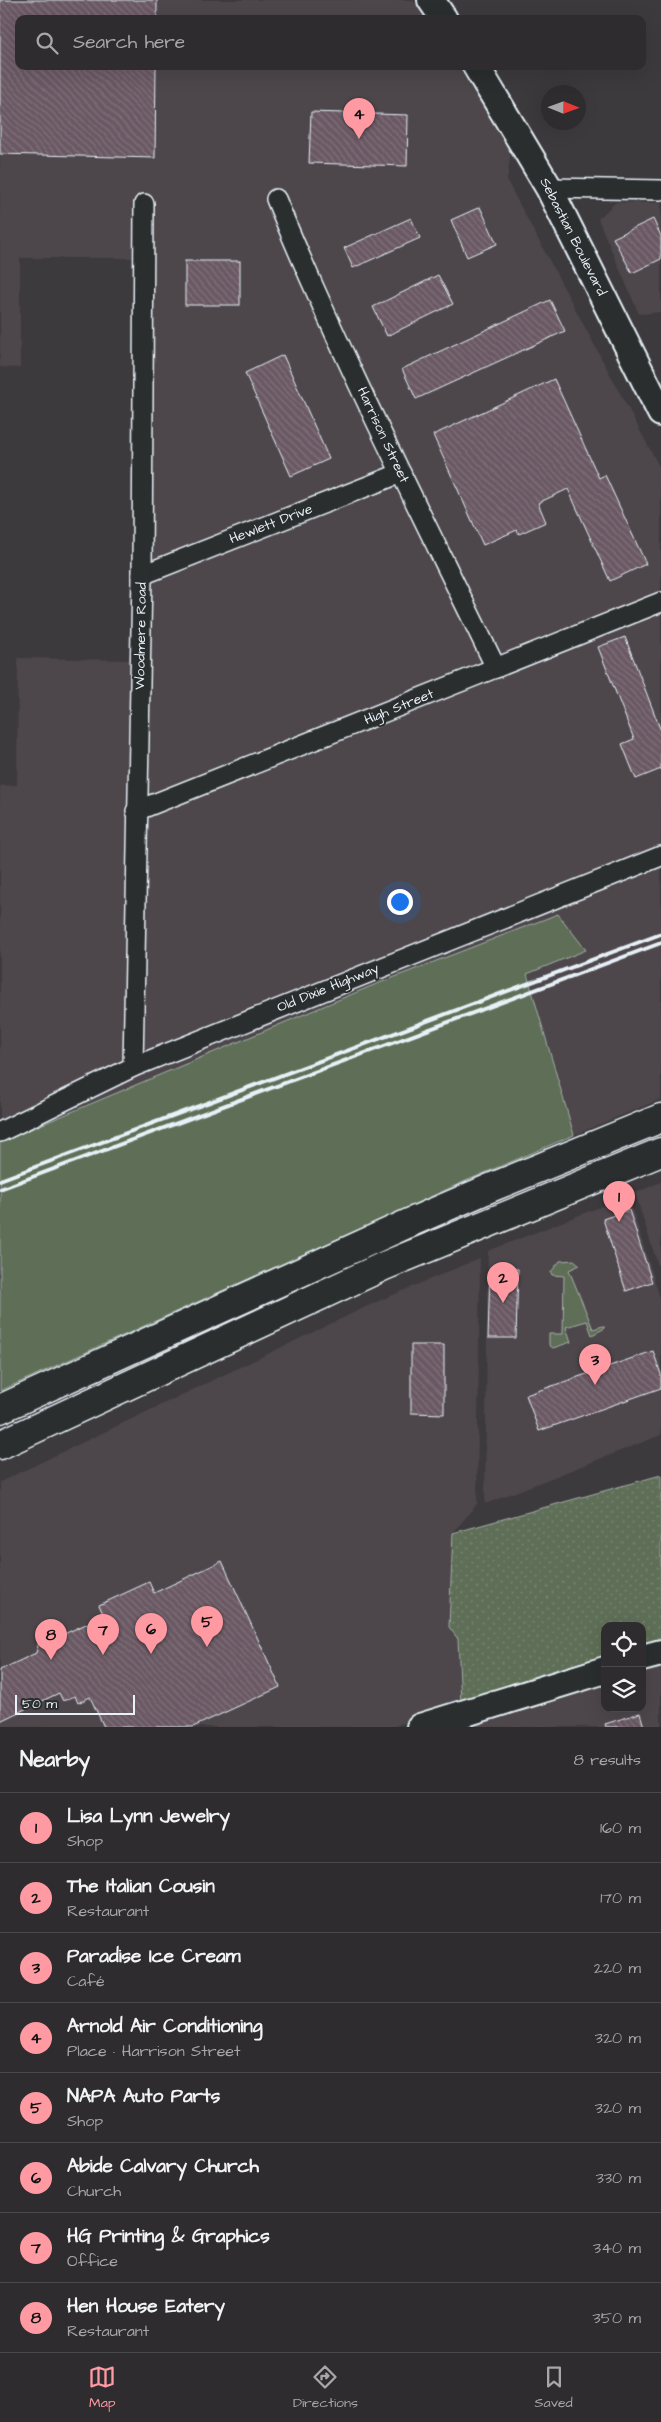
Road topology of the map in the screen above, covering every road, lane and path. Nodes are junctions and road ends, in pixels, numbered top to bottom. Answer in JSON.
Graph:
{"nodes":[{"id":1,"x":431,"y":0,"type":"edge"},
{"id":2,"x":441,"y":15,"type":"edge"},
{"id":3,"x":478,"y":70,"type":"edge"},
{"id":4,"x":549,"y":188,"type":"junction"},
{"id":5,"x":661,"y":190,"type":"edge"},
{"id":6,"x":276,"y":199,"type":"dead end"},
{"id":7,"x":144,"y":204,"type":"dead end"},
{"id":8,"x":661,"y":412,"type":"edge"},
{"id":9,"x":401,"y":473,"type":"junction"},
{"id":10,"x":142,"y":575,"type":"junction"},
{"id":11,"x":661,"y":602,"type":"edge"},
{"id":12,"x":496,"y":668,"type":"junction"},
{"id":13,"x":136,"y":811,"type":"junction"},
{"id":14,"x":661,"y":856,"type":"edge"},
{"id":15,"x":133,"y":1066,"type":"junction"},
{"id":16,"x":661,"y":1118,"type":"edge"},
{"id":17,"x":0,"y":1132,"type":"edge"},
{"id":18,"x":661,"y":1152,"type":"edge"},
{"id":19,"x":560,"y":1159,"type":"junction"},
{"id":20,"x":490,"y":1188,"type":"junction"},
{"id":21,"x":533,"y":1205,"type":"junction"},
{"id":22,"x":477,"y":1228,"type":"junction"},
{"id":23,"x":204,"y":1316,"type":"junction"},
{"id":24,"x":0,"y":1409,"type":"edge"},
{"id":25,"x":0,"y":1424,"type":"edge"},
{"id":26,"x":0,"y":1445,"type":"edge"},
{"id":27,"x":661,"y":1653,"type":"edge"},
{"id":28,"x":646,"y":1657,"type":"edge"},
{"id":29,"x":601,"y":1671,"type":"edge"},
{"id":30,"x":420,"y":1727,"type":"edge"}],
"edges":[{"from":1,"to":2,"type":"main road"},
{"from":3,"to":4,"type":"main road","name":"Sebastian Boulevard"},
{"from":4,"to":5,"type":"street"},
{"from":4,"to":8,"type":"main road","name":"Sebastian Boulevard"},
{"from":6,"to":9,"type":"street","name":"Harrison Street"},
{"from":7,"to":10,"type":"street","name":"Woodmere Road"},
{"from":9,"to":10,"type":"street","name":"Hewlett Drive"},
{"from":9,"to":12,"type":"street","name":"Harrison Street"},
{"from":10,"to":13,"type":"street","name":"Woodmere Road"},
{"from":11,"to":12,"type":"street","name":"High Street"},
{"from":12,"to":13,"type":"street","name":"High Street"},
{"from":13,"to":15,"type":"street","name":"Woodmere Road"},
{"from":14,"to":15,"type":"street","name":"Old Dixie Highway"},
{"from":15,"to":17,"type":"street","name":"Old Dixie Highway"},
{"from":16,"to":19,"type":"main road"},
{"from":18,"to":21,"type":"main road"},
{"from":19,"to":20,"type":"main road"},
{"from":19,"to":21,"type":"main road"},
{"from":20,"to":22,"type":"main road"},
{"from":20,"to":23,"type":"main road"},
{"from":21,"to":22,"type":"main road"},
{"from":22,"to":26,"type":"main road"},
{"from":23,"to":24,"type":"main road"},
{"from":23,"to":25,"type":"main road"},
{"from":27,"to":28,"type":"main road"},
{"from":29,"to":30,"type":"main road"}]}
